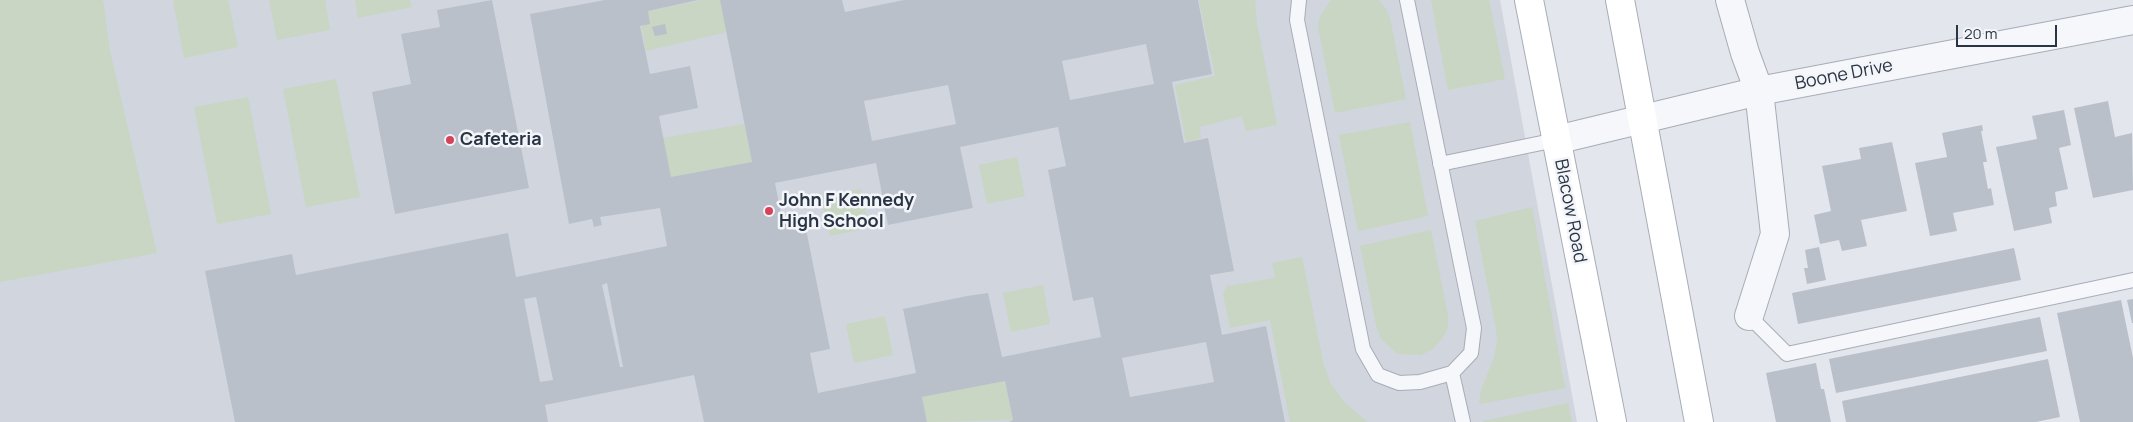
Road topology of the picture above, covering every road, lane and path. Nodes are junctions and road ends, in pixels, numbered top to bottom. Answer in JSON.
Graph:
{"nodes":[{"id":1,"x":1299,"y":0,"type":"edge"},
{"id":2,"x":1408,"y":0,"type":"edge"},
{"id":3,"x":1529,"y":0,"type":"edge"},
{"id":4,"x":1620,"y":0,"type":"edge"},
{"id":5,"x":1730,"y":0,"type":"edge"},
{"id":6,"x":2133,"y":20,"type":"edge"},
{"id":7,"x":1759,"y":91,"type":"junction"},
{"id":8,"x":1643,"y":117,"type":"junction"},
{"id":9,"x":1556,"y":140,"type":"junction"},
{"id":10,"x":1440,"y":164,"type":"junction"},
{"id":11,"x":2133,"y":280,"type":"edge"},
{"id":12,"x":1749,"y":316,"type":"joint"},
{"id":13,"x":1452,"y":373,"type":"junction"},
{"id":14,"x":1463,"y":422,"type":"edge"},
{"id":15,"x":1612,"y":422,"type":"edge"},
{"id":16,"x":1699,"y":422,"type":"edge"}],
"edges":[{"from":1,"to":13,"type":"lane"},
{"from":2,"to":10,"type":"lane"},
{"from":3,"to":9,"type":"main road","name":"Blacow Road"},
{"from":4,"to":8,"type":"main road"},
{"from":5,"to":7,"type":"street"},
{"from":6,"to":7,"type":"street","name":"Boone Drive"},
{"from":7,"to":8,"type":"street","name":"Boone Drive"},
{"from":7,"to":12,"type":"street"},
{"from":8,"to":9,"type":"street","name":"Boone Drive"},
{"from":8,"to":16,"type":"main road"},
{"from":9,"to":10,"type":"lane"},
{"from":9,"to":15,"type":"main road","name":"Blacow Road"},
{"from":10,"to":13,"type":"lane"},
{"from":11,"to":12,"type":"lane"},
{"from":13,"to":14,"type":"lane"}]}
